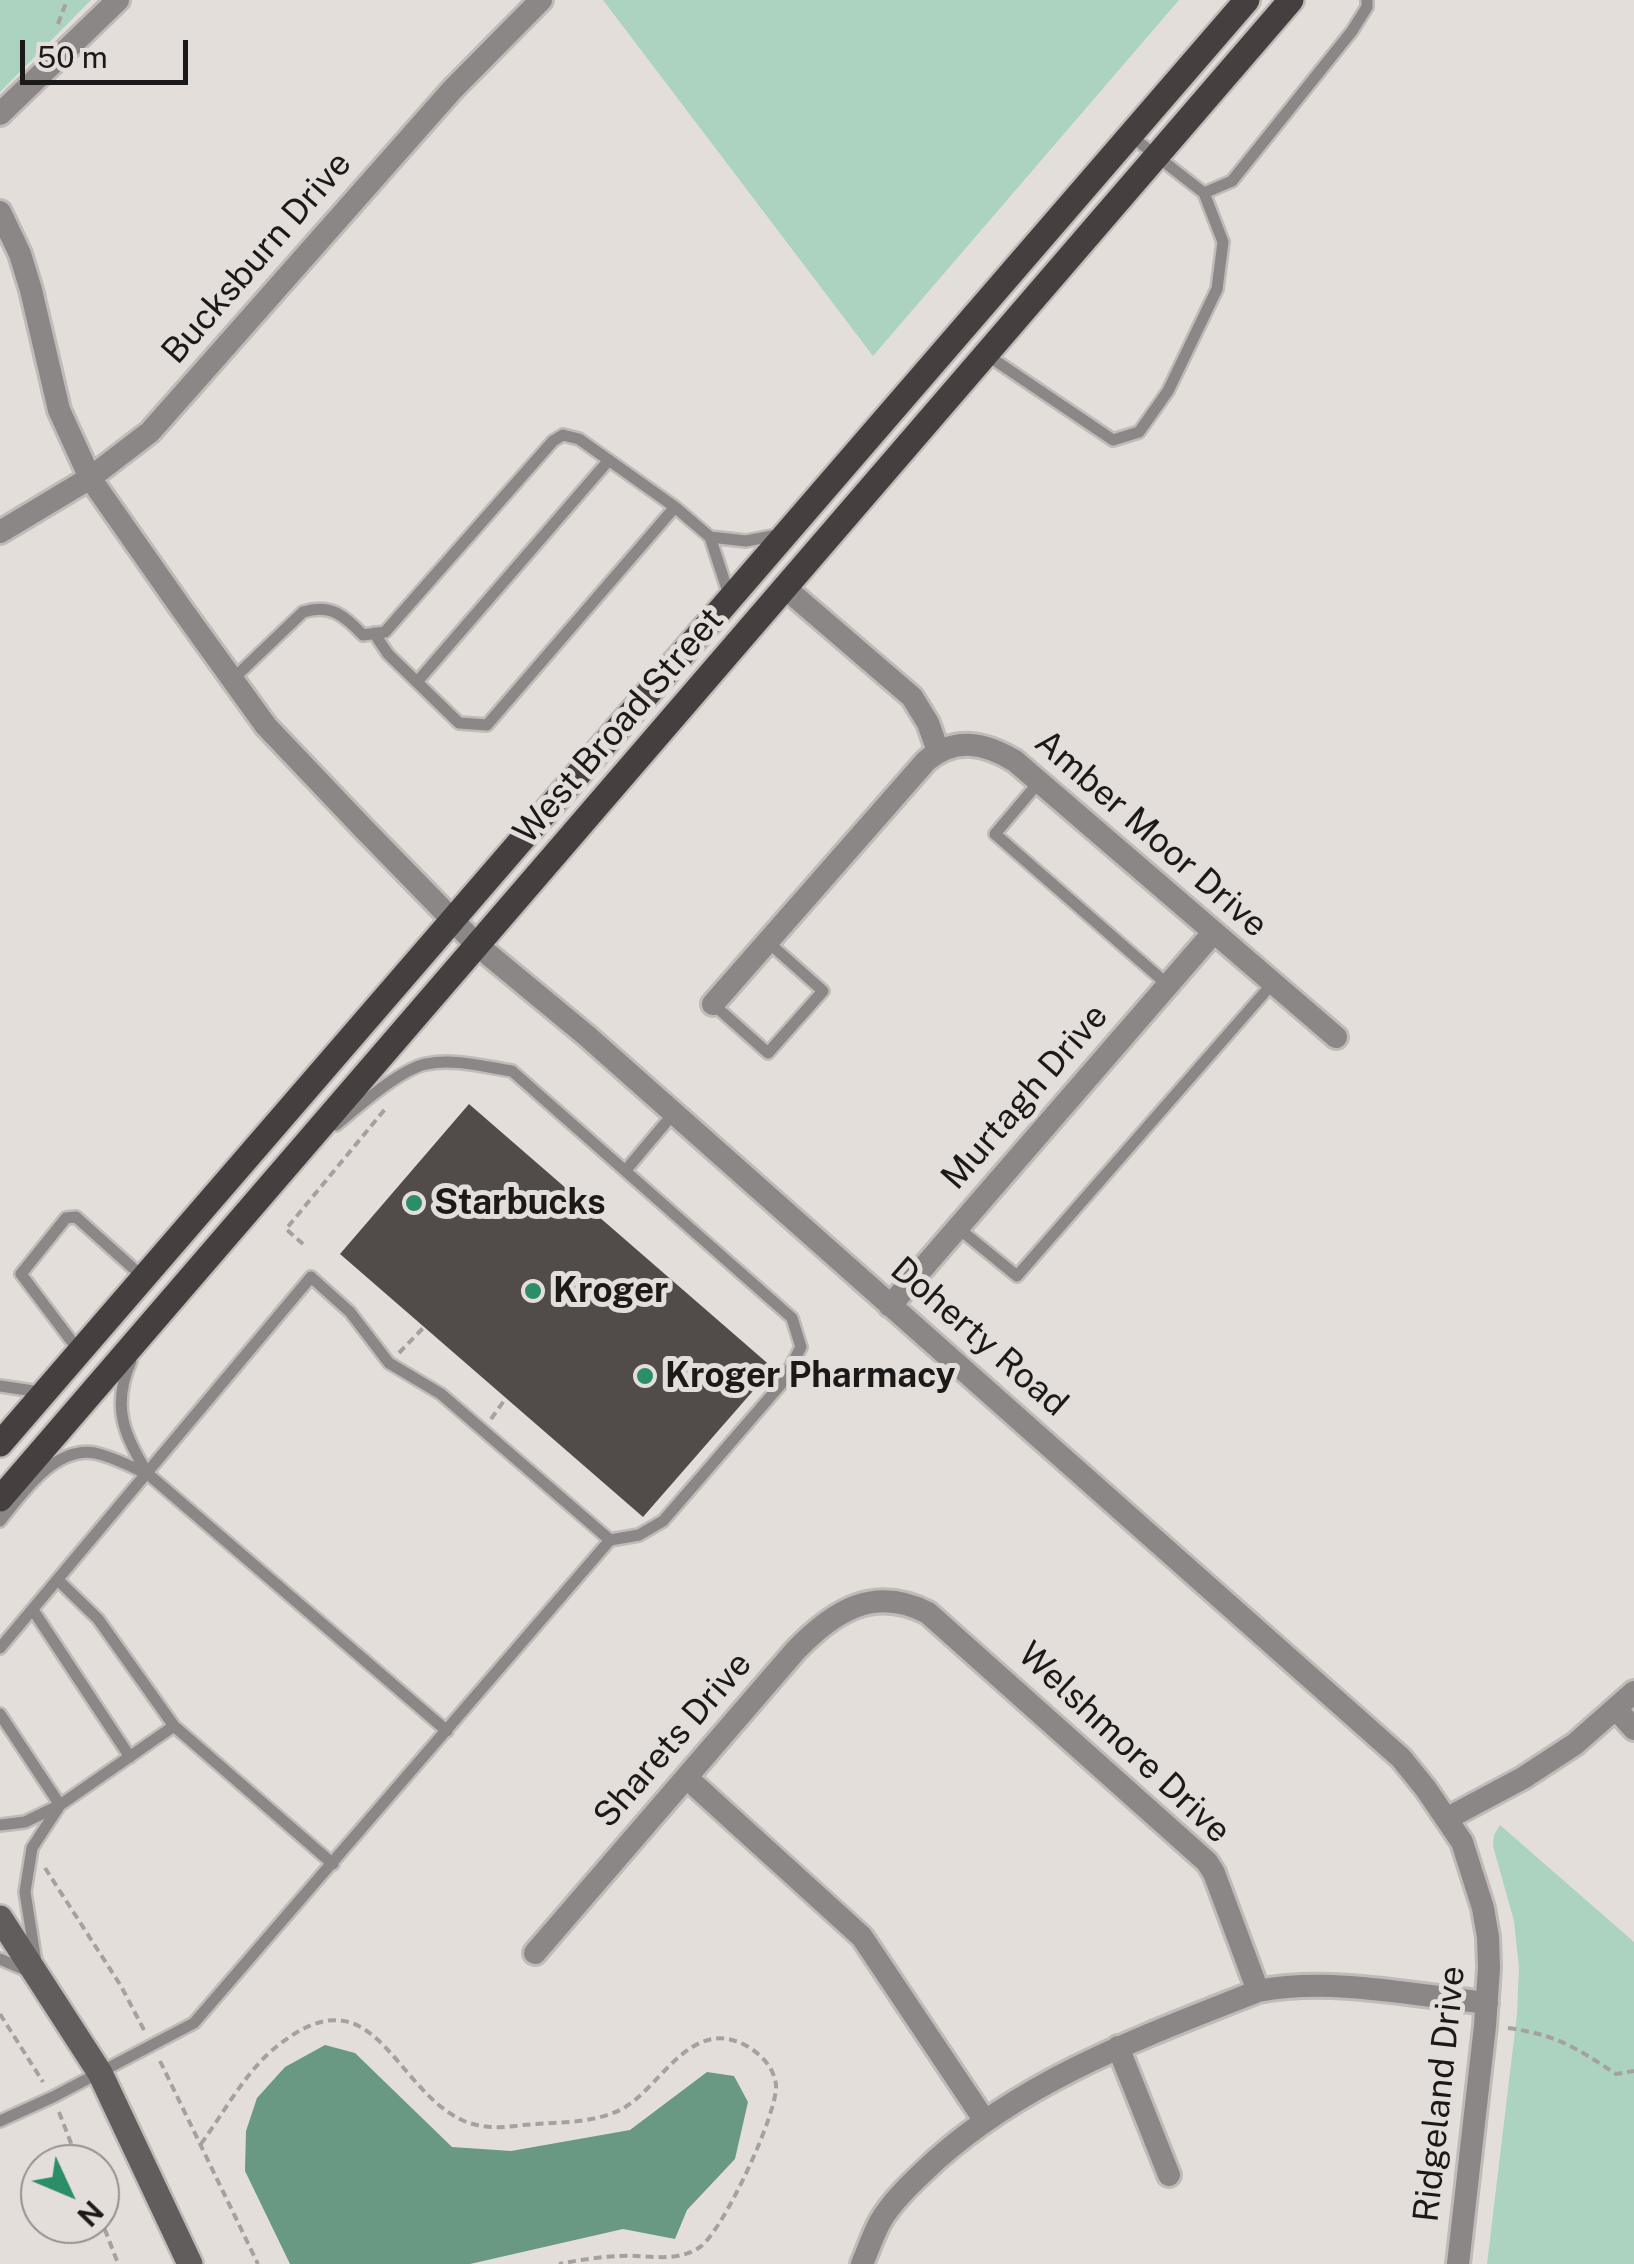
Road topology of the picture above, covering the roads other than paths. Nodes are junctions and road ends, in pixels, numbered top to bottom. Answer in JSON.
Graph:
{"nodes":[{"id":1,"x":118,"y":0,"type":"edge"},
{"id":2,"x":541,"y":0,"type":"edge"},
{"id":3,"x":1247,"y":0,"type":"edge"},
{"id":4,"x":1291,"y":0,"type":"edge"},
{"id":5,"x":1367,"y":0,"type":"edge"},
{"id":6,"x":0,"y":114,"type":"edge"},
{"id":7,"x":1130,"y":135,"type":"junction"},
{"id":8,"x":1156,"y":158,"type":"junction"},
{"id":9,"x":1204,"y":193,"type":"junction"},
{"id":10,"x":0,"y":212,"type":"edge"},
{"id":11,"x":987,"y":354,"type":"junction"},
{"id":12,"x":609,"y":460,"type":"junction"},
{"id":13,"x":90,"y":478,"type":"junction"},
{"id":14,"x":675,"y":507,"type":"junction"},
{"id":15,"x":0,"y":532,"type":"edge"},
{"id":16,"x":786,"y":533,"type":"junction"},
{"id":17,"x":710,"y":538,"type":"junction"},
{"id":18,"x":784,"y":586,"type":"junction"},
{"id":19,"x":730,"y":598,"type":"junction"},
{"id":20,"x":374,"y":633,"type":"junction"},
{"id":21,"x":232,"y":680,"type":"junction"},
{"id":22,"x":417,"y":682,"type":"junction"},
{"id":23,"x":938,"y":751,"type":"junction"},
{"id":24,"x":1039,"y":782,"type":"junction"},
{"id":25,"x":452,"y":920,"type":"junction"},
{"id":26,"x":1213,"y":932,"type":"junction"},
{"id":27,"x":768,"y":942,"type":"junction"},
{"id":28,"x":477,"y":945,"type":"junction"},
{"id":29,"x":1168,"y":984,"type":"junction"},
{"id":30,"x":1272,"y":984,"type":"junction"},
{"id":31,"x":713,"y":1004,"type":"joint"},
{"id":32,"x":1336,"y":1036,"type":"dead end"},
{"id":33,"x":673,"y":1114,"type":"junction"},
{"id":34,"x":284,"y":1170,"type":"junction"},
{"id":35,"x":626,"y":1170,"type":"junction"},
{"id":36,"x":958,"y":1228,"type":"junction"},
{"id":37,"x":144,"y":1278,"type":"junction"},
{"id":38,"x":890,"y":1306,"type":"junction"},
{"id":39,"x":145,"y":1330,"type":"junction"},
{"id":40,"x":80,"y":1352,"type":"junction"},
{"id":41,"x":0,"y":1386,"type":"edge"},
{"id":42,"x":44,"y":1393,"type":"junction"},
{"id":43,"x":0,"y":1444,"type":"edge"},
{"id":44,"x":148,"y":1474,"type":"junction"},
{"id":45,"x":0,"y":1499,"type":"edge"},
{"id":46,"x":0,"y":1521,"type":"edge"},
{"id":47,"x":610,"y":1540,"type":"junction"},
{"id":48,"x":59,"y":1581,"type":"junction"},
{"id":49,"x":882,"y":1601,"type":"joint"},
{"id":50,"x":33,"y":1610,"type":"junction"},
{"id":51,"x":0,"y":1648,"type":"edge"},
{"id":52,"x":1634,"y":1692,"type":"edge"},
{"id":53,"x":1616,"y":1708,"type":"junction"},
{"id":54,"x":0,"y":1714,"type":"edge"},
{"id":55,"x":174,"y":1726,"type":"junction"},
{"id":56,"x":1634,"y":1730,"type":"edge"},
{"id":57,"x":447,"y":1731,"type":"junction"},
{"id":58,"x":130,"y":1756,"type":"junction"},
{"id":59,"x":687,"y":1778,"type":"junction"},
{"id":60,"x":60,"y":1804,"type":"junction"},
{"id":61,"x":1448,"y":1818,"type":"junction"},
{"id":62,"x":0,"y":1824,"type":"edge"},
{"id":63,"x":332,"y":1864,"type":"junction"},
{"id":64,"x":0,"y":1918,"type":"edge"},
{"id":65,"x":535,"y":1953,"type":"dead end"},
{"id":66,"x":0,"y":1959,"type":"edge"},
{"id":67,"x":38,"y":1976,"type":"junction"},
{"id":68,"x":1258,"y":1991,"type":"junction"},
{"id":69,"x":1486,"y":2014,"type":"junction"},
{"id":70,"x":1118,"y":2047,"type":"junction"},
{"id":71,"x":100,"y":2073,"type":"junction"},
{"id":72,"x":0,"y":2121,"type":"edge"},
{"id":73,"x":985,"y":2122,"type":"junction"},
{"id":74,"x":1169,"y":2175,"type":"dead end"},
{"id":75,"x":184,"y":2262,"type":"edge"},
{"id":76,"x":862,"y":2264,"type":"edge"},
{"id":77,"x":1458,"y":2264,"type":"edge"}],
"edges":[{"from":1,"to":6,"type":"street"},
{"from":2,"to":13,"type":"street","name":"Bucksburn Drive"},
{"from":3,"to":7,"type":"main road","name":"West Broad Street"},
{"from":4,"to":8,"type":"main road","name":"West Broad Street"},
{"from":5,"to":9,"type":"lane"},
{"from":7,"to":8,"type":"lane"},
{"from":7,"to":16,"type":"main road","name":"West Broad Street"},
{"from":8,"to":9,"type":"lane"},
{"from":8,"to":11,"type":"main road","name":"West Broad Street"},
{"from":9,"to":11,"type":"lane"},
{"from":10,"to":13,"type":"street","name":"Doherty Road"},
{"from":11,"to":18,"type":"main road","name":"West Broad Street"},
{"from":12,"to":14,"type":"lane"},
{"from":12,"to":20,"type":"lane"},
{"from":12,"to":22,"type":"lane"},
{"from":13,"to":15,"type":"street","name":"Bucksburn Drive"},
{"from":13,"to":21,"type":"street","name":"Doherty Road"},
{"from":14,"to":17,"type":"lane"},
{"from":14,"to":22,"type":"lane"},
{"from":16,"to":17,"type":"lane"},
{"from":16,"to":19,"type":"main road","name":"West Broad Street"},
{"from":17,"to":19,"type":"lane"},
{"from":18,"to":23,"type":"street"},
{"from":18,"to":28,"type":"main road","name":"West Broad Street"},
{"from":19,"to":25,"type":"main road","name":"West Broad Street"},
{"from":20,"to":21,"type":"lane"},
{"from":20,"to":22,"type":"lane"},
{"from":21,"to":25,"type":"street","name":"Doherty Road"},
{"from":23,"to":24,"type":"street","name":"Amber Moor Drive"},
{"from":23,"to":27,"type":"street"},
{"from":24,"to":26,"type":"street","name":"Amber Moor Drive"},
{"from":24,"to":29,"type":"lane"},
{"from":25,"to":28,"type":"street","name":"Doherty Road"},
{"from":25,"to":37,"type":"main road","name":"West Broad Street"},
{"from":26,"to":29,"type":"street","name":"Murtagh Drive"},
{"from":26,"to":30,"type":"street","name":"Amber Moor Drive"},
{"from":27,"to":31,"type":"street"},
{"from":27,"to":31,"type":"lane"},
{"from":28,"to":33,"type":"street","name":"Doherty Road"},
{"from":28,"to":34,"type":"main road","name":"West Broad Street"},
{"from":29,"to":36,"type":"street","name":"Murtagh Drive"},
{"from":30,"to":32,"type":"street","name":"Amber Moor Drive"},
{"from":30,"to":36,"type":"lane"},
{"from":33,"to":35,"type":"lane"},
{"from":33,"to":38,"type":"street","name":"Doherty Road"},
{"from":34,"to":35,"type":"lane"},
{"from":34,"to":39,"type":"main road","name":"West Broad Street"},
{"from":35,"to":47,"type":"lane"},
{"from":36,"to":38,"type":"street","name":"Murtagh Drive"},
{"from":37,"to":40,"type":"main road","name":"West Broad Street"},
{"from":37,"to":40,"type":"lane"},
{"from":38,"to":61,"type":"street","name":"Doherty Road"},
{"from":39,"to":44,"type":"lane"},
{"from":39,"to":45,"type":"main road","name":"West Broad Street"},
{"from":40,"to":42,"type":"main road","name":"West Broad Street"},
{"from":41,"to":42,"type":"lane"},
{"from":42,"to":43,"type":"main road","name":"West Broad Street"},
{"from":44,"to":46,"type":"lane"},
{"from":44,"to":47,"type":"lane"},
{"from":44,"to":48,"type":"lane"},
{"from":44,"to":57,"type":"lane"},
{"from":47,"to":57,"type":"lane"},
{"from":48,"to":50,"type":"lane"},
{"from":48,"to":55,"type":"lane"},
{"from":49,"to":59,"type":"street","name":"Sharets Drive"},
{"from":49,"to":68,"type":"street","name":"Welshmore Drive"},
{"from":50,"to":51,"type":"lane"},
{"from":50,"to":58,"type":"lane"},
{"from":52,"to":53,"type":"street"},
{"from":53,"to":56,"type":"street"},
{"from":53,"to":61,"type":"street"},
{"from":54,"to":60,"type":"lane"},
{"from":55,"to":58,"type":"lane"},
{"from":55,"to":63,"type":"lane"},
{"from":57,"to":63,"type":"lane"},
{"from":58,"to":60,"type":"lane"},
{"from":59,"to":65,"type":"street","name":"Sharets Drive"},
{"from":59,"to":73,"type":"street"},
{"from":60,"to":62,"type":"lane"},
{"from":60,"to":67,"type":"lane"},
{"from":61,"to":69,"type":"street","name":"Ridgeland Drive"},
{"from":63,"to":71,"type":"lane"},
{"from":64,"to":67,"type":"street"},
{"from":66,"to":67,"type":"lane"},
{"from":67,"to":71,"type":"street"},
{"from":68,"to":69,"type":"street"},
{"from":68,"to":70,"type":"street"},
{"from":69,"to":77,"type":"street","name":"Ridgeland Drive"},
{"from":70,"to":73,"type":"street"},
{"from":70,"to":74,"type":"street"},
{"from":71,"to":72,"type":"lane"},
{"from":71,"to":75,"type":"street"},
{"from":73,"to":76,"type":"street"}]}
